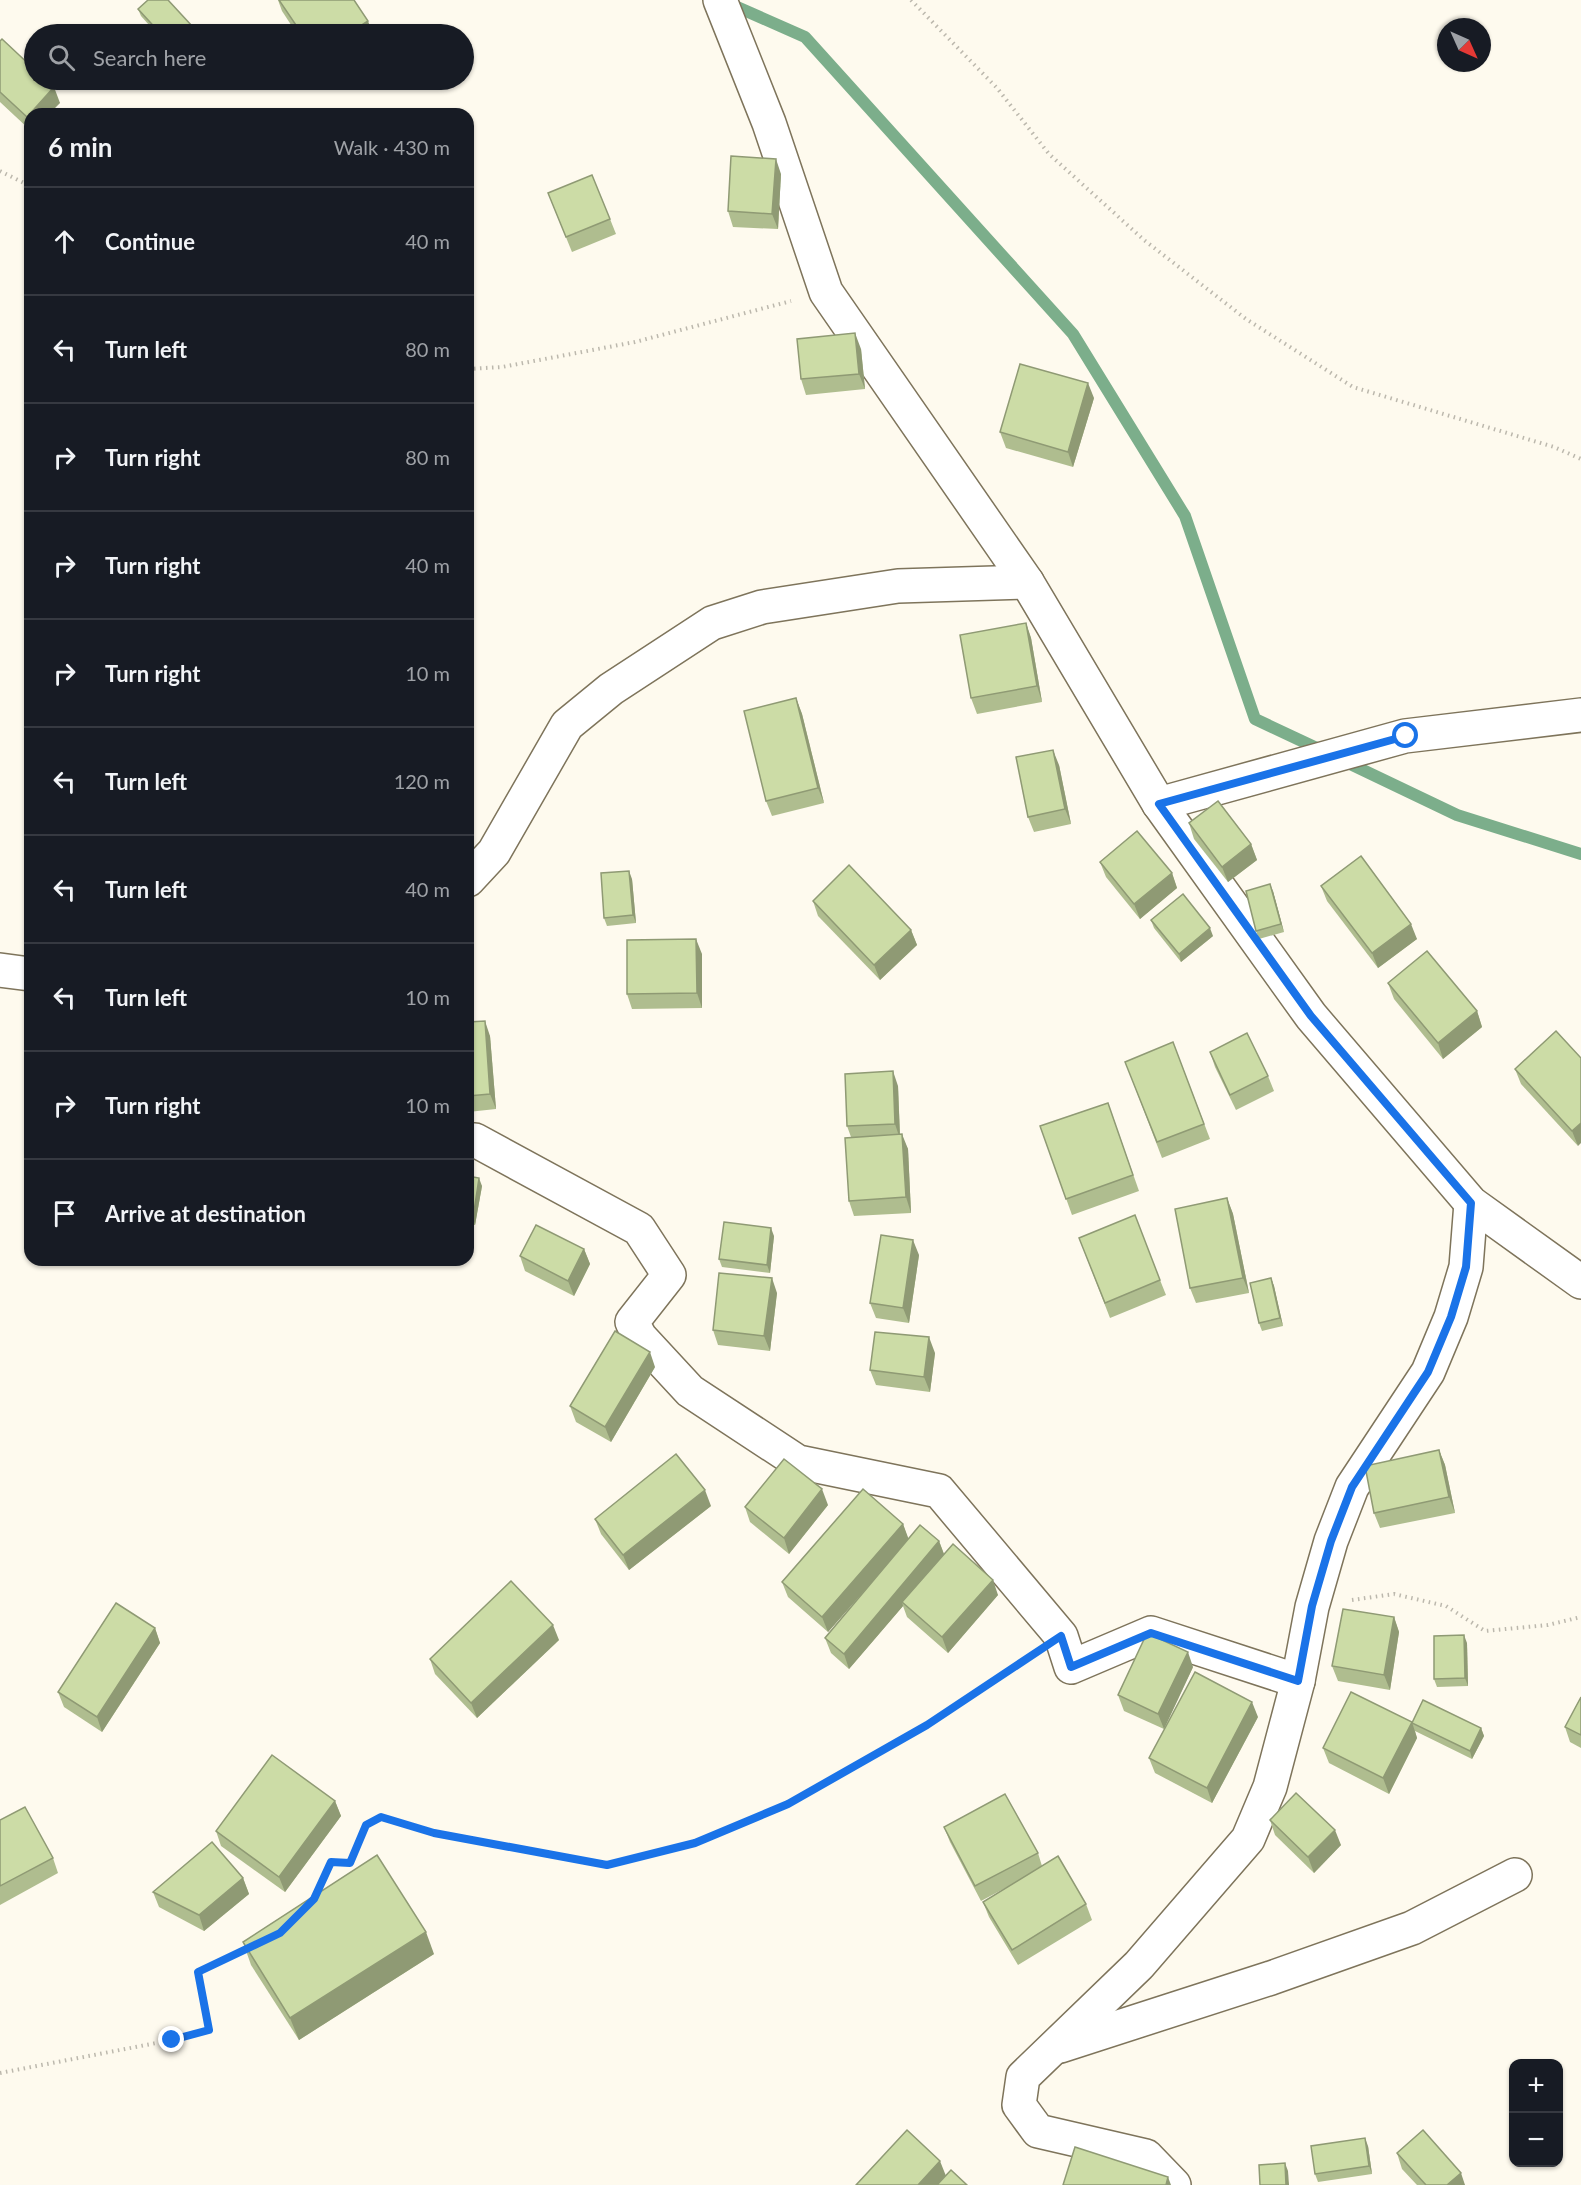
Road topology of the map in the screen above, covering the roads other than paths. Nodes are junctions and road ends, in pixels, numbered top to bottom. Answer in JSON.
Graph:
{"nodes":[{"id":1,"x":720,"y":0,"type":"edge"},
{"id":2,"x":1027,"y":582,"type":"junction"},
{"id":3,"x":1581,"y":715,"type":"edge"},
{"id":4,"x":1159,"y":804,"type":"junction"},
{"id":5,"x":474,"y":874,"type":"edge"},
{"id":6,"x":0,"y":970,"type":"edge"},
{"id":7,"x":24,"y":973,"type":"edge"},
{"id":8,"x":474,"y":1140,"type":"edge"},
{"id":9,"x":1471,"y":1203,"type":"junction"},
{"id":10,"x":1581,"y":1282,"type":"edge"},
{"id":11,"x":1298,"y":1681,"type":"junction"},
{"id":12,"x":1515,"y":1875,"type":"dead end"},
{"id":13,"x":1056,"y":2047,"type":"junction"},
{"id":14,"x":1174,"y":2185,"type":"edge"}],
"edges":[{"from":1,"to":2,"type":"street"},
{"from":2,"to":4,"type":"street"},
{"from":2,"to":5,"type":"street"},
{"from":3,"to":4,"type":"street"},
{"from":4,"to":9,"type":"street"},
{"from":6,"to":7,"type":"street"},
{"from":8,"to":11,"type":"street"},
{"from":9,"to":10,"type":"street"},
{"from":9,"to":11,"type":"street"},
{"from":11,"to":13,"type":"street"},
{"from":12,"to":13,"type":"street"},
{"from":13,"to":14,"type":"street"}]}
